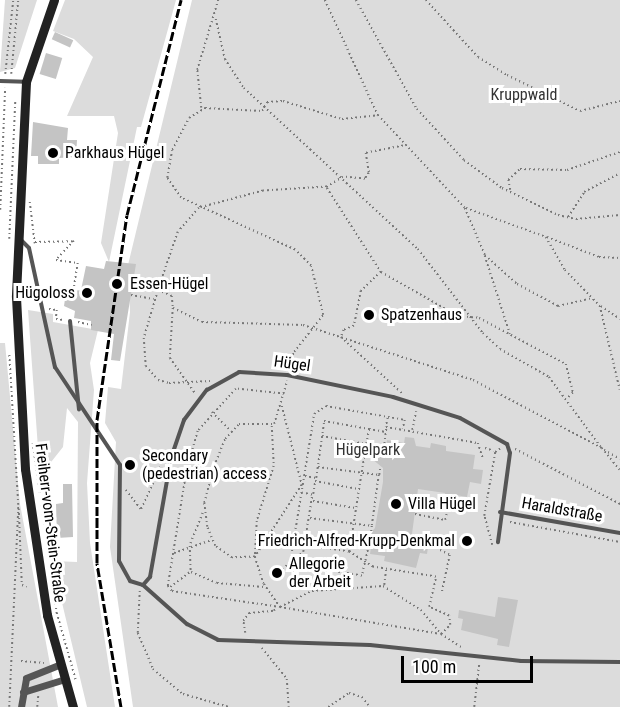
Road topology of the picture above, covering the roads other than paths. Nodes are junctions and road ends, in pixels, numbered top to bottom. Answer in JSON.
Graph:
{"nodes":[{"id":1,"x":54,"y":0,"type":"edge"},
{"id":2,"x":5,"y":81,"type":"edge"},
{"id":3,"x":26,"y":82,"type":"junction"},
{"id":4,"x":20,"y":240,"type":"junction"},
{"id":5,"x":70,"y":321,"type":"road end"},
{"id":6,"x":79,"y":410,"type":"junction"},
{"id":7,"x":500,"y":512,"type":"junction"},
{"id":8,"x":620,"y":532,"type":"edge"},
{"id":9,"x":498,"y":543,"type":"dead end"},
{"id":10,"x":143,"y":585,"type":"junction"},
{"id":11,"x":620,"y":662,"type":"edge"},
{"id":12,"x":60,"y":664,"type":"junction"},
{"id":13,"x":65,"y":679,"type":"junction"},
{"id":14,"x":23,"y":692,"type":"junction"},
{"id":15,"x":21,"y":707,"type":"edge"},
{"id":16,"x":73,"y":707,"type":"edge"}],
"edges":[{"from":1,"to":3,"type":"main road","name":"Freiherr-vom-Stein-Straße"},
{"from":2,"to":3,"type":"lane"},
{"from":3,"to":4,"type":"main road","name":"Freiherr-vom-Stein-Straße"},
{"from":4,"to":6,"type":"lane"},
{"from":4,"to":12,"type":"main road","name":"Freiherr-vom-Stein-Straße"},
{"from":5,"to":6,"type":"lane"},
{"from":6,"to":10,"type":"lane"},
{"from":7,"to":8,"type":"lane","name":"Haraldstraße"},
{"from":7,"to":9,"type":"lane"},
{"from":7,"to":10,"type":"lane","name":"Hügel"},
{"from":10,"to":11,"type":"lane"},
{"from":12,"to":13,"type":"main road","name":"Freiherr-vom-Stein-Straße"},
{"from":12,"to":14,"type":"street"},
{"from":13,"to":14,"type":"street"},
{"from":13,"to":16,"type":"main road","name":"Freiherr-vom-Stein-Straße"},
{"from":14,"to":15,"type":"street"}]}
